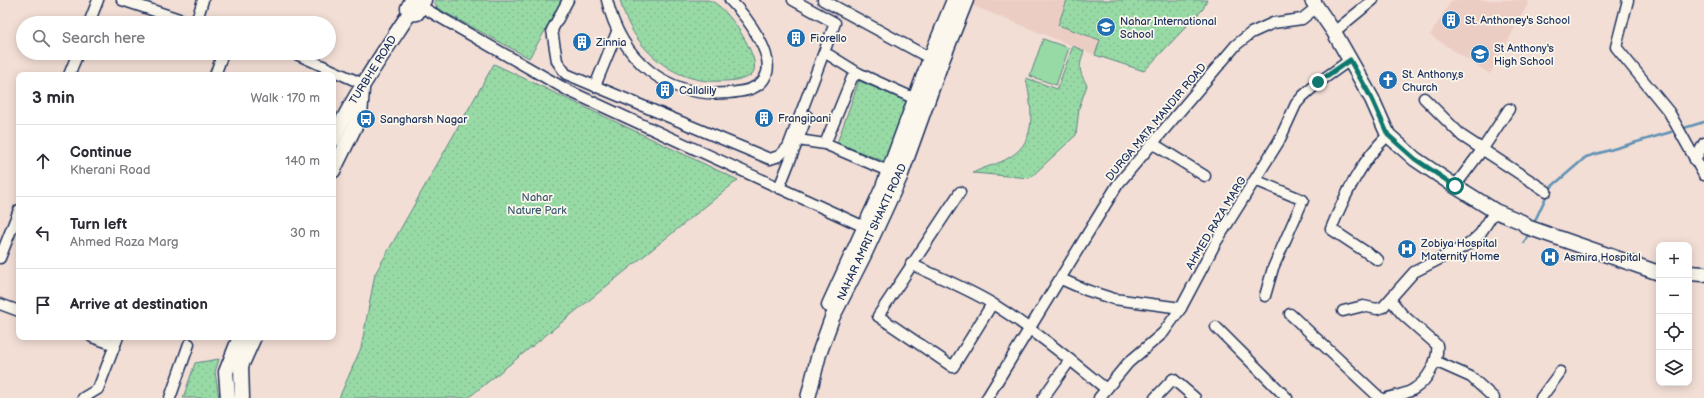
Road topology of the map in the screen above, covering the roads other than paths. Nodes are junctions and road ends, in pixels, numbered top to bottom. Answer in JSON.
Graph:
{"nodes":[{"id":1,"x":98,"y":0,"type":"edge"},
{"id":2,"x":122,"y":0,"type":"edge"},
{"id":3,"x":203,"y":0,"type":"edge"},
{"id":4,"x":568,"y":0,"type":"edge"},
{"id":5,"x":607,"y":0,"type":"edge"},
{"id":6,"x":730,"y":0,"type":"edge"},
{"id":7,"x":793,"y":0,"type":"edge"},
{"id":8,"x":823,"y":0,"type":"edge"},
{"id":9,"x":954,"y":0,"type":"edge"},
{"id":10,"x":966,"y":0,"type":"edge"},
{"id":11,"x":1373,"y":0,"type":"edge"},
{"id":12,"x":1628,"y":0,"type":"edge"},
{"id":13,"x":1314,"y":3,"type":"edge"},
{"id":14,"x":415,"y":4,"type":"edge"},
{"id":15,"x":92,"y":16,"type":"edge"},
{"id":16,"x":170,"y":16,"type":"edge"},
{"id":17,"x":198,"y":16,"type":"edge"},
{"id":18,"x":842,"y":22,"type":"dead end"},
{"id":19,"x":617,"y":32,"type":"junction"},
{"id":20,"x":1334,"y":32,"type":"junction"},
{"id":21,"x":829,"y":55,"type":"junction"},
{"id":22,"x":75,"y":60,"type":"edge"},
{"id":23,"x":220,"y":60,"type":"edge"},
{"id":24,"x":310,"y":60,"type":"edge"},
{"id":25,"x":1350,"y":60,"type":"junction"},
{"id":26,"x":936,"y":61,"type":"junction"},
{"id":27,"x":70,"y":72,"type":"edge"},
{"id":28,"x":216,"y":72,"type":"edge"},
{"id":29,"x":858,"y":73,"type":"junction"},
{"id":30,"x":363,"y":84,"type":"junction"},
{"id":31,"x":596,"y":86,"type":"junction"},
{"id":32,"x":1424,"y":98,"type":"dead end"},
{"id":33,"x":921,"y":101,"type":"junction"},
{"id":34,"x":1509,"y":109,"type":"dead end"},
{"id":35,"x":660,"y":113,"type":"junction"},
{"id":36,"x":653,"y":130,"type":"junction"},
{"id":37,"x":336,"y":134,"type":"edge"},
{"id":38,"x":1388,"y":135,"type":"junction"},
{"id":39,"x":798,"y":140,"type":"junction"},
{"id":40,"x":1152,"y":143,"type":"junction"},
{"id":41,"x":1704,"y":143,"type":"edge"},
{"id":42,"x":825,"y":144,"type":"junction"},
{"id":43,"x":1482,"y":150,"type":"junction"},
{"id":44,"x":1695,"y":160,"type":"junction"},
{"id":45,"x":336,"y":164,"type":"edge"},
{"id":46,"x":894,"y":174,"type":"junction"},
{"id":47,"x":1704,"y":175,"type":"edge"},
{"id":48,"x":1205,"y":176,"type":"dead end"},
{"id":49,"x":1255,"y":180,"type":"junction"},
{"id":50,"x":1455,"y":186,"type":"junction"},
{"id":51,"x":779,"y":188,"type":"junction"},
{"id":52,"x":1546,"y":191,"type":"dead end"},
{"id":53,"x":960,"y":192,"type":"dead end"},
{"id":54,"x":1495,"y":211,"type":"junction"},
{"id":55,"x":16,"y":218,"type":"edge"},
{"id":56,"x":1531,"y":224,"type":"junction"},
{"id":57,"x":869,"y":229,"type":"junction"},
{"id":58,"x":0,"y":258,"type":"edge"},
{"id":59,"x":1378,"y":260,"type":"dead end"},
{"id":60,"x":1656,"y":263,"type":"edge"},
{"id":61,"x":911,"y":264,"type":"junction"},
{"id":62,"x":1656,"y":272,"type":"edge"},
{"id":63,"x":1692,"y":273,"type":"edge"},
{"id":64,"x":1704,"y":274,"type":"edge"},
{"id":65,"x":1060,"y":279,"type":"junction"},
{"id":66,"x":1692,"y":281,"type":"edge"},
{"id":67,"x":1704,"y":282,"type":"edge"},
{"id":68,"x":1265,"y":296,"type":"dead end"},
{"id":69,"x":1391,"y":300,"type":"junction"},
{"id":70,"x":0,"y":304,"type":"edge"},
{"id":71,"x":992,"y":304,"type":"junction"},
{"id":72,"x":1180,"y":308,"type":"junction"},
{"id":73,"x":16,"y":310,"type":"edge"},
{"id":74,"x":1343,"y":311,"type":"dead end"},
{"id":75,"x":1290,"y":314,"type":"dead end"},
{"id":76,"x":1216,"y":327,"type":"dead end"},
{"id":77,"x":1030,"y":328,"type":"junction"},
{"id":78,"x":239,"y":340,"type":"edge"},
{"id":79,"x":253,"y":340,"type":"edge"},
{"id":80,"x":116,"y":341,"type":"edge"},
{"id":81,"x":189,"y":344,"type":"dead end"},
{"id":82,"x":1070,"y":360,"type":"junction"},
{"id":83,"x":1435,"y":361,"type":"junction"},
{"id":84,"x":226,"y":372,"type":"junction"},
{"id":85,"x":241,"y":372,"type":"junction"},
{"id":86,"x":1560,"y":372,"type":"dead end"},
{"id":87,"x":1106,"y":389,"type":"junction"},
{"id":88,"x":1398,"y":397,"type":"edge"},
{"id":89,"x":83,"y":398,"type":"edge"},
{"id":90,"x":170,"y":398,"type":"edge"},
{"id":91,"x":228,"y":398,"type":"edge"},
{"id":92,"x":242,"y":398,"type":"edge"},
{"id":93,"x":799,"y":398,"type":"edge"},
{"id":94,"x":808,"y":398,"type":"edge"},
{"id":95,"x":987,"y":398,"type":"edge"},
{"id":96,"x":1043,"y":398,"type":"edge"},
{"id":97,"x":1099,"y":398,"type":"edge"},
{"id":98,"x":1156,"y":398,"type":"edge"},
{"id":99,"x":1195,"y":398,"type":"edge"},
{"id":100,"x":1287,"y":398,"type":"edge"},
{"id":101,"x":1380,"y":398,"type":"edge"},
{"id":102,"x":1387,"y":398,"type":"edge"},
{"id":103,"x":1494,"y":398,"type":"edge"},
{"id":104,"x":1540,"y":398,"type":"edge"}],
"edges":[{"from":1,"to":15,"type":"street"},
{"from":2,"to":16,"type":"street"},
{"from":3,"to":17,"type":"street"},
{"from":4,"to":31,"type":"street"},
{"from":5,"to":19,"type":"street"},
{"from":6,"to":19,"type":"street"},
{"from":7,"to":35,"type":"street"},
{"from":8,"to":26,"type":"street"},
{"from":9,"to":26,"type":"street","name":"NAHAR AMRIT SHAKTI ROAD"},
{"from":10,"to":26,"type":"street","name":"NAHAR AMRIT SHAKTI ROAD"},
{"from":11,"to":20,"type":"street"},
{"from":12,"to":44,"type":"street"},
{"from":13,"to":20,"type":"street"},
{"from":13,"to":40,"type":"street","name":"DURGA MATA MANDIR ROAD"},
{"from":14,"to":30,"type":"street","name":"TURBHE ROAD"},
{"from":14,"to":36,"type":"street"},
{"from":18,"to":21,"type":"street"},
{"from":19,"to":31,"type":"street"},
{"from":20,"to":25,"type":"street"},
{"from":21,"to":29,"type":"street"},
{"from":21,"to":39,"type":"street"},
{"from":22,"to":27,"type":"street"},
{"from":23,"to":28,"type":"street"},
{"from":24,"to":30,"type":"street"},
{"from":25,"to":38,"type":"street"},
{"from":25,"to":49,"type":"street","name":"AHMED RAZA MARG"},
{"from":26,"to":33,"type":"street","name":"NAHAR AMRIT SHAKTI ROAD"},
{"from":29,"to":33,"type":"street"},
{"from":29,"to":42,"type":"street"},
{"from":30,"to":37,"type":"street","name":"TURBHE ROAD"},
{"from":30,"to":45,"type":"street"},
{"from":31,"to":35,"type":"street"},
{"from":32,"to":43,"type":"street"},
{"from":33,"to":46,"type":"street","name":"NAHAR AMRIT SHAKTI ROAD"},
{"from":34,"to":43,"type":"street"},
{"from":35,"to":36,"type":"street"},
{"from":36,"to":51,"type":"street"},
{"from":38,"to":50,"type":"street"},
{"from":38,"to":59,"type":"street"},
{"from":39,"to":42,"type":"street"},
{"from":39,"to":51,"type":"street"},
{"from":40,"to":48,"type":"street"},
{"from":40,"to":65,"type":"street","name":"DURGA MATA MANDIR ROAD"},
{"from":41,"to":44,"type":"street"},
{"from":42,"to":46,"type":"street"},
{"from":43,"to":50,"type":"street"},
{"from":43,"to":52,"type":"street"},
{"from":44,"to":47,"type":"street"},
{"from":46,"to":57,"type":"street","name":"NAHAR AMRIT SHAKTI ROAD"},
{"from":49,"to":68,"type":"street"},
{"from":49,"to":72,"type":"street","name":"AHMED RAZA MARG"},
{"from":50,"to":54,"type":"street"},
{"from":51,"to":57,"type":"street"},
{"from":53,"to":61,"type":"street"},
{"from":54,"to":56,"type":"street"},
{"from":54,"to":69,"type":"street"},
{"from":55,"to":58,"type":"street"},
{"from":56,"to":60,"type":"street"},
{"from":56,"to":62,"type":"street"},
{"from":57,"to":93,"type":"street","name":"NAHAR AMRIT SHAKTI ROAD"},
{"from":57,"to":94,"type":"street","name":"NAHAR AMRIT SHAKTI ROAD"},
{"from":61,"to":71,"type":"street"},
{"from":61,"to":71,"type":"street"},
{"from":63,"to":64,"type":"street"},
{"from":65,"to":72,"type":"street"},
{"from":65,"to":77,"type":"street","name":"DURGA MATA MANDIR ROAD"},
{"from":66,"to":67,"type":"street"},
{"from":69,"to":74,"type":"street"},
{"from":69,"to":83,"type":"street"},
{"from":70,"to":73,"type":"street"},
{"from":71,"to":77,"type":"street"},
{"from":72,"to":87,"type":"street","name":"AHMED RAZA MARG"},
{"from":75,"to":101,"type":"street"},
{"from":76,"to":100,"type":"street"},
{"from":77,"to":82,"type":"street"},
{"from":77,"to":95,"type":"street","name":"DURGA MATA MANDIR ROAD"},
{"from":78,"to":84,"type":"street"},
{"from":79,"to":85,"type":"street"},
{"from":80,"to":89,"type":"street"},
{"from":81,"to":90,"type":"street"},
{"from":82,"to":87,"type":"street"},
{"from":82,"to":96,"type":"street"},
{"from":83,"to":88,"type":"street"},
{"from":83,"to":103,"type":"street"},
{"from":84,"to":85,"type":"street"},
{"from":84,"to":91,"type":"street"},
{"from":85,"to":92,"type":"street"},
{"from":86,"to":104,"type":"street"},
{"from":87,"to":97,"type":"street","name":"AHMED RAZA MARG"},
{"from":88,"to":102,"type":"street"},
{"from":98,"to":99,"type":"street"}]}
